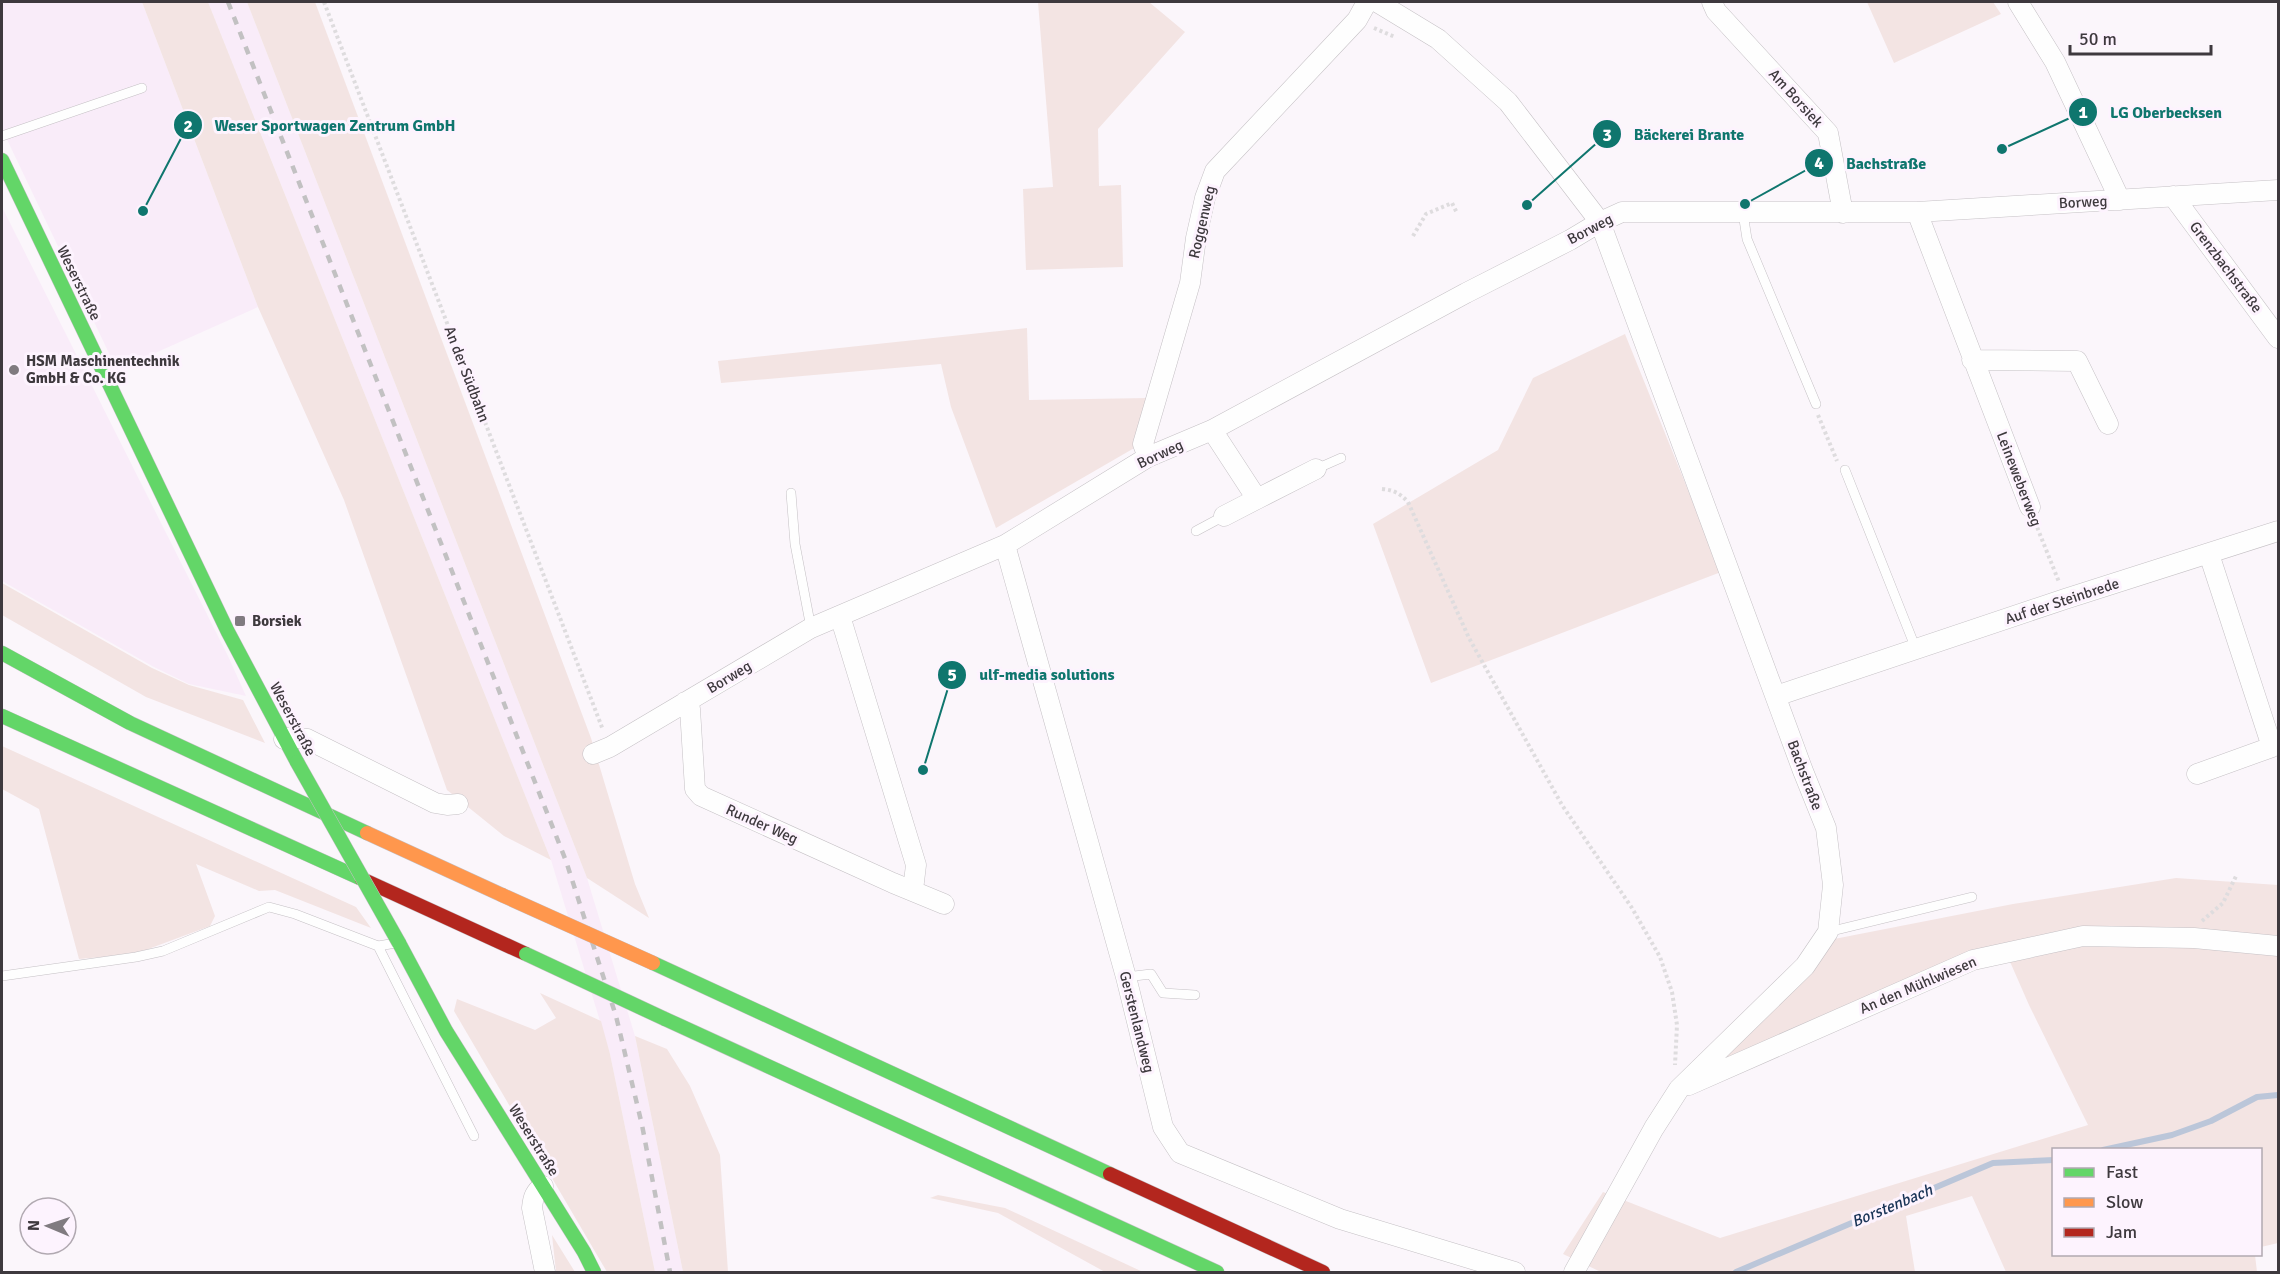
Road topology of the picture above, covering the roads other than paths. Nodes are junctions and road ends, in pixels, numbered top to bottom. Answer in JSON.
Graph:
{"nodes":[{"id":1,"x":1367,"y":2,"type":"edge"},
{"id":2,"x":1377,"y":2,"type":"edge"},
{"id":3,"x":1712,"y":2,"type":"edge"},
{"id":4,"x":2018,"y":2,"type":"edge"},
{"id":5,"x":142,"y":88,"type":"dead end"},
{"id":6,"x":2,"y":136,"type":"edge"},
{"id":7,"x":2,"y":160,"type":"edge"},
{"id":8,"x":5,"y":178,"type":"edge"},
{"id":9,"x":2278,"y":190,"type":"edge"},
{"id":10,"x":2173,"y":196,"type":"junction"},
{"id":11,"x":2120,"y":200,"type":"junction"},
{"id":12,"x":1917,"y":212,"type":"junction"},
{"id":13,"x":1743,"y":213,"type":"junction"},
{"id":14,"x":1843,"y":213,"type":"junction"},
{"id":15,"x":1600,"y":222,"type":"junction"},
{"id":16,"x":2278,"y":338,"type":"edge"},
{"id":17,"x":1972,"y":360,"type":"junction"},
{"id":18,"x":1816,"y":404,"type":"road end"},
{"id":19,"x":2108,"y":424,"type":"dead end"},
{"id":20,"x":1212,"y":430,"type":"junction"},
{"id":21,"x":1148,"y":457,"type":"junction"},
{"id":22,"x":1341,"y":458,"type":"dead end"},
{"id":23,"x":1316,"y":469,"type":"joint"},
{"id":24,"x":1845,"y":470,"type":"road end"},
{"id":25,"x":791,"y":493,"type":"dead end"},
{"id":26,"x":1257,"y":499,"type":"junction"},
{"id":27,"x":2030,"y":507,"type":"road end"},
{"id":28,"x":1224,"y":516,"type":"joint"},
{"id":29,"x":1196,"y":531,"type":"dead end"},
{"id":30,"x":2278,"y":531,"type":"edge"},
{"id":31,"x":1005,"y":545,"type":"junction"},
{"id":32,"x":2209,"y":554,"type":"junction"},
{"id":33,"x":840,"y":616,"type":"junction"},
{"id":34,"x":811,"y":628,"type":"junction"},
{"id":35,"x":1916,"y":649,"type":"junction"},
{"id":36,"x":2,"y":653,"type":"edge"},
{"id":37,"x":1776,"y":696,"type":"junction"},
{"id":38,"x":686,"y":702,"type":"junction"},
{"id":39,"x":2,"y":716,"type":"edge"},
{"id":40,"x":284,"y":740,"type":"junction"},
{"id":41,"x":601,"y":751,"type":"road end"},
{"id":42,"x":2197,"y":774,"type":"dead end"},
{"id":43,"x":458,"y":804,"type":"dead end"},
{"id":44,"x":913,"y":890,"type":"junction"},
{"id":45,"x":1972,"y":897,"type":"dead end"},
{"id":46,"x":944,"y":904,"type":"dead end"},
{"id":47,"x":1828,"y":932,"type":"junction"},
{"id":48,"x":399,"y":943,"type":"junction"},
{"id":49,"x":378,"y":946,"type":"junction"},
{"id":50,"x":2278,"y":946,"type":"edge"},
{"id":51,"x":2,"y":976,"type":"edge"},
{"id":52,"x":1126,"y":977,"type":"junction"},
{"id":53,"x":1195,"y":995,"type":"dead end"},
{"id":54,"x":1679,"y":1089,"type":"junction"},
{"id":55,"x":474,"y":1136,"type":"dead end"},
{"id":56,"x":543,"y":1186,"type":"junction"},
{"id":57,"x":545,"y":1272,"type":"edge"},
{"id":58,"x":594,"y":1272,"type":"edge"},
{"id":59,"x":1217,"y":1272,"type":"edge"},
{"id":60,"x":1323,"y":1272,"type":"edge"},
{"id":61,"x":1515,"y":1272,"type":"edge"},
{"id":62,"x":1574,"y":1272,"type":"edge"}],
"edges":[{"from":1,"to":21,"type":"street","name":"Roggenweg"},
{"from":2,"to":15,"type":"street","name":"Bachstraße"},
{"from":3,"to":14,"type":"street","name":"Am Borsiek"},
{"from":4,"to":11,"type":"street"},
{"from":5,"to":6,"type":"lane"},
{"from":7,"to":8,"type":"main road","name":"Weserstraße"},
{"from":8,"to":40,"type":"main road","name":"Weserstraße"},
{"from":9,"to":10,"type":"street","name":"Borweg"},
{"from":10,"to":11,"type":"street","name":"Borweg"},
{"from":10,"to":16,"type":"street","name":"Grenzbachstraße"},
{"from":11,"to":12,"type":"street","name":"Borweg"},
{"from":12,"to":14,"type":"street","name":"Borweg"},
{"from":12,"to":17,"type":"street","name":"Leineweberweg"},
{"from":13,"to":14,"type":"street","name":"Borweg"},
{"from":13,"to":15,"type":"street","name":"Borweg"},
{"from":13,"to":18,"type":"lane"},
{"from":15,"to":20,"type":"street","name":"Borweg"},
{"from":15,"to":37,"type":"street","name":"Bachstraße"},
{"from":17,"to":19,"type":"street"},
{"from":17,"to":27,"type":"street","name":"Leineweberweg"},
{"from":20,"to":21,"type":"street","name":"Borweg"},
{"from":20,"to":26,"type":"street"},
{"from":21,"to":31,"type":"street","name":"Borweg"},
{"from":22,"to":23,"type":"lane"},
{"from":23,"to":26,"type":"street"},
{"from":24,"to":35,"type":"lane"},
{"from":25,"to":34,"type":"lane"},
{"from":26,"to":28,"type":"street"},
{"from":28,"to":29,"type":"lane"},
{"from":30,"to":32,"type":"street","name":"Auf der Steinbrede"},
{"from":31,"to":33,"type":"street","name":"Borweg"},
{"from":31,"to":52,"type":"street","name":"Gerstenlandweg"},
{"from":32,"to":35,"type":"street","name":"Auf der Steinbrede"},
{"from":32,"to":42,"type":"street"},
{"from":33,"to":34,"type":"street","name":"Borweg"},
{"from":33,"to":44,"type":"street"},
{"from":34,"to":38,"type":"street","name":"Borweg"},
{"from":35,"to":37,"type":"street","name":"Auf der Steinbrede"},
{"from":36,"to":60,"type":"main road","bridge":true},
{"from":37,"to":47,"type":"street","name":"Bachstraße"},
{"from":38,"to":41,"type":"street","name":"Borweg"},
{"from":38,"to":44,"type":"street","name":"Runder Weg"},
{"from":39,"to":59,"type":"main road","bridge":true},
{"from":40,"to":43,"type":"street"},
{"from":40,"to":48,"type":"main road","name":"Weserstraße","bridge":true},
{"from":44,"to":46,"type":"street","name":"Runder Weg"},
{"from":45,"to":47,"type":"lane"},
{"from":47,"to":54,"type":"street","name":"Bachstraße"},
{"from":48,"to":49,"type":"lane"},
{"from":48,"to":56,"type":"main road","name":"Weserstraße"},
{"from":49,"to":51,"type":"lane"},
{"from":49,"to":55,"type":"lane"},
{"from":50,"to":54,"type":"street","name":"An den Mühlwiesen"},
{"from":52,"to":53,"type":"lane"},
{"from":52,"to":61,"type":"street","name":"Gerstenlandweg"},
{"from":54,"to":62,"type":"street","name":"Bachstraße"},
{"from":56,"to":57,"type":"street"},
{"from":56,"to":58,"type":"main road","name":"Weserstraße"}]}
